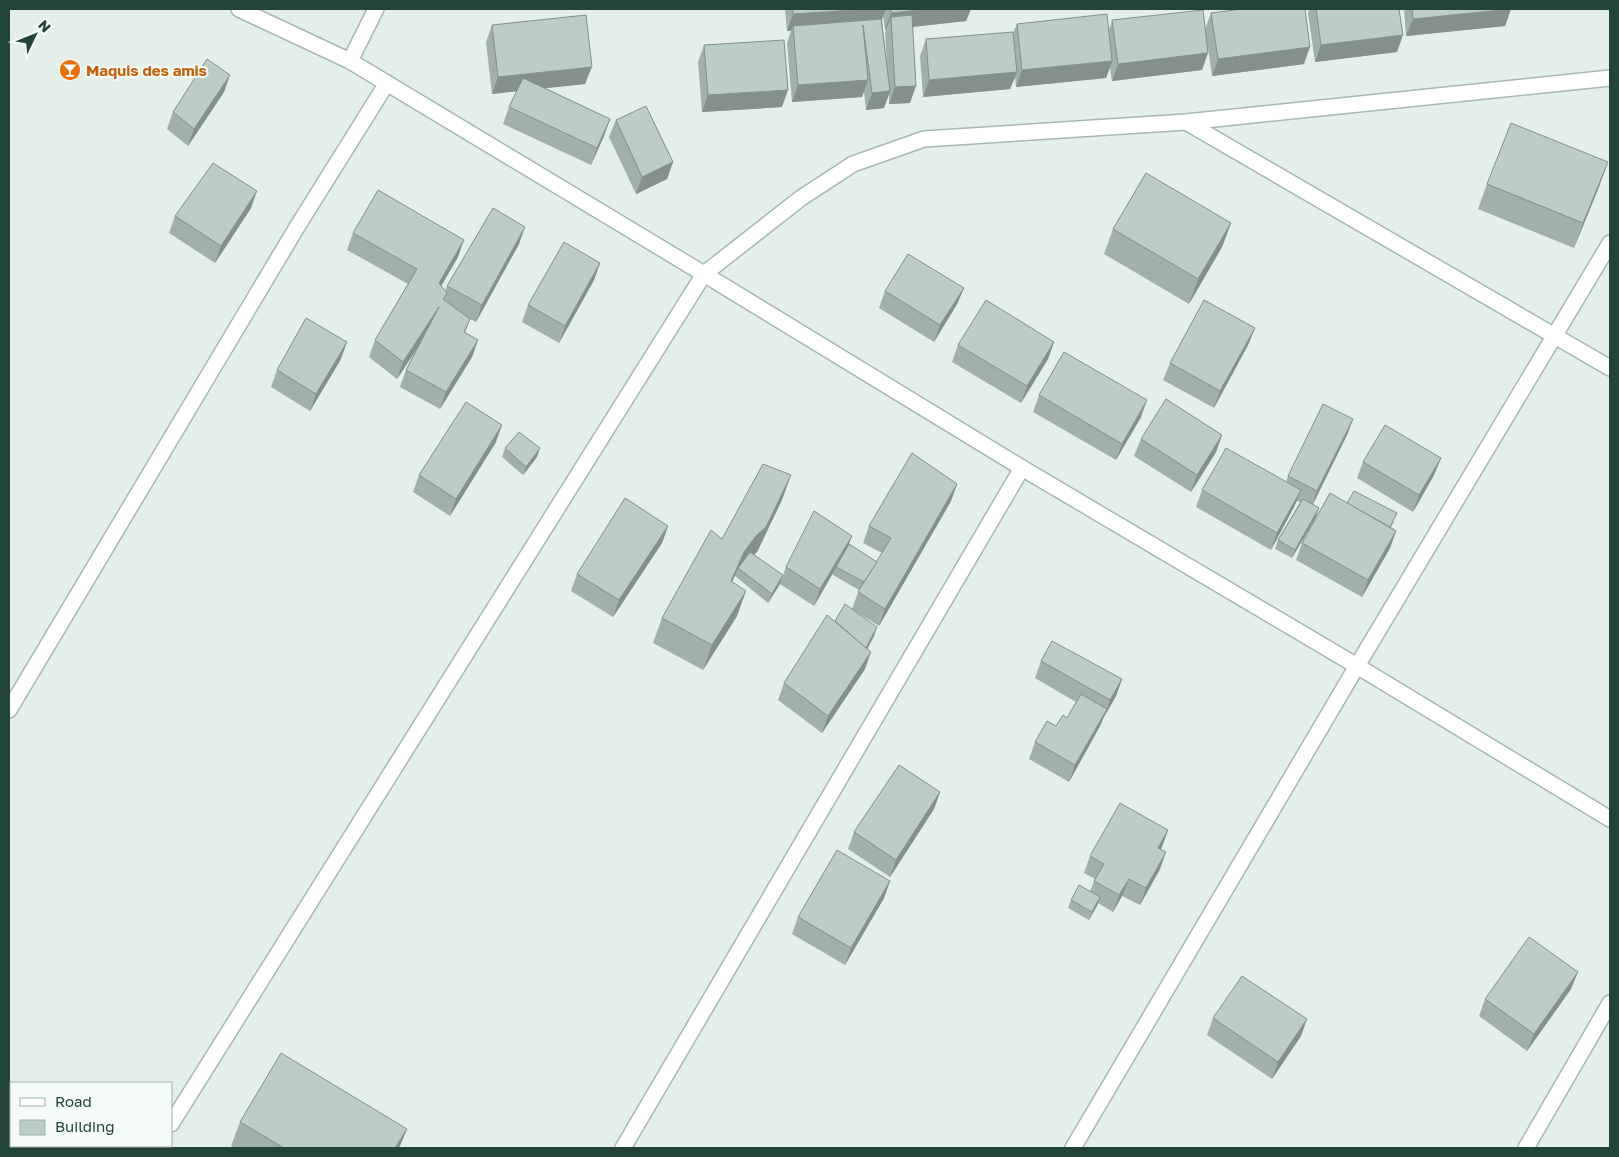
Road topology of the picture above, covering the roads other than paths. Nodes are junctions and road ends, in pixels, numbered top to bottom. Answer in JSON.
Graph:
{"nodes":[{"id":1,"x":239,"y":9,"type":"edge"},
{"id":2,"x":376,"y":9,"type":"edge"},
{"id":3,"x":350,"y":61,"type":"junction"},
{"id":4,"x":1610,"y":78,"type":"edge"},
{"id":5,"x":387,"y":83,"type":"junction"},
{"id":6,"x":1186,"y":122,"type":"junction"},
{"id":7,"x":1610,"y":243,"type":"edge"},
{"id":8,"x":704,"y":274,"type":"junction"},
{"id":9,"x":1554,"y":337,"type":"junction"},
{"id":10,"x":1610,"y":368,"type":"edge"},
{"id":11,"x":1022,"y":468,"type":"junction"},
{"id":12,"x":1357,"y":666,"type":"junction"},
{"id":13,"x":9,"y":710,"type":"edge"},
{"id":14,"x":1610,"y":819,"type":"edge"},
{"id":15,"x":1610,"y":1003,"type":"edge"},
{"id":16,"x":172,"y":1122,"type":"edge"},
{"id":17,"x":623,"y":1148,"type":"edge"},
{"id":18,"x":1073,"y":1148,"type":"edge"},
{"id":19,"x":1526,"y":1148,"type":"edge"}],
"edges":[{"from":1,"to":3,"type":"street"},
{"from":2,"to":3,"type":"street"},
{"from":3,"to":5,"type":"street"},
{"from":4,"to":6,"type":"street"},
{"from":5,"to":8,"type":"street"},
{"from":5,"to":13,"type":"street"},
{"from":6,"to":8,"type":"street"},
{"from":6,"to":9,"type":"street"},
{"from":7,"to":9,"type":"street"},
{"from":8,"to":11,"type":"street"},
{"from":8,"to":16,"type":"street"},
{"from":9,"to":10,"type":"street"},
{"from":9,"to":12,"type":"street"},
{"from":11,"to":12,"type":"street"},
{"from":11,"to":17,"type":"street"},
{"from":12,"to":14,"type":"street"},
{"from":12,"to":18,"type":"street"},
{"from":15,"to":19,"type":"street"}]}
